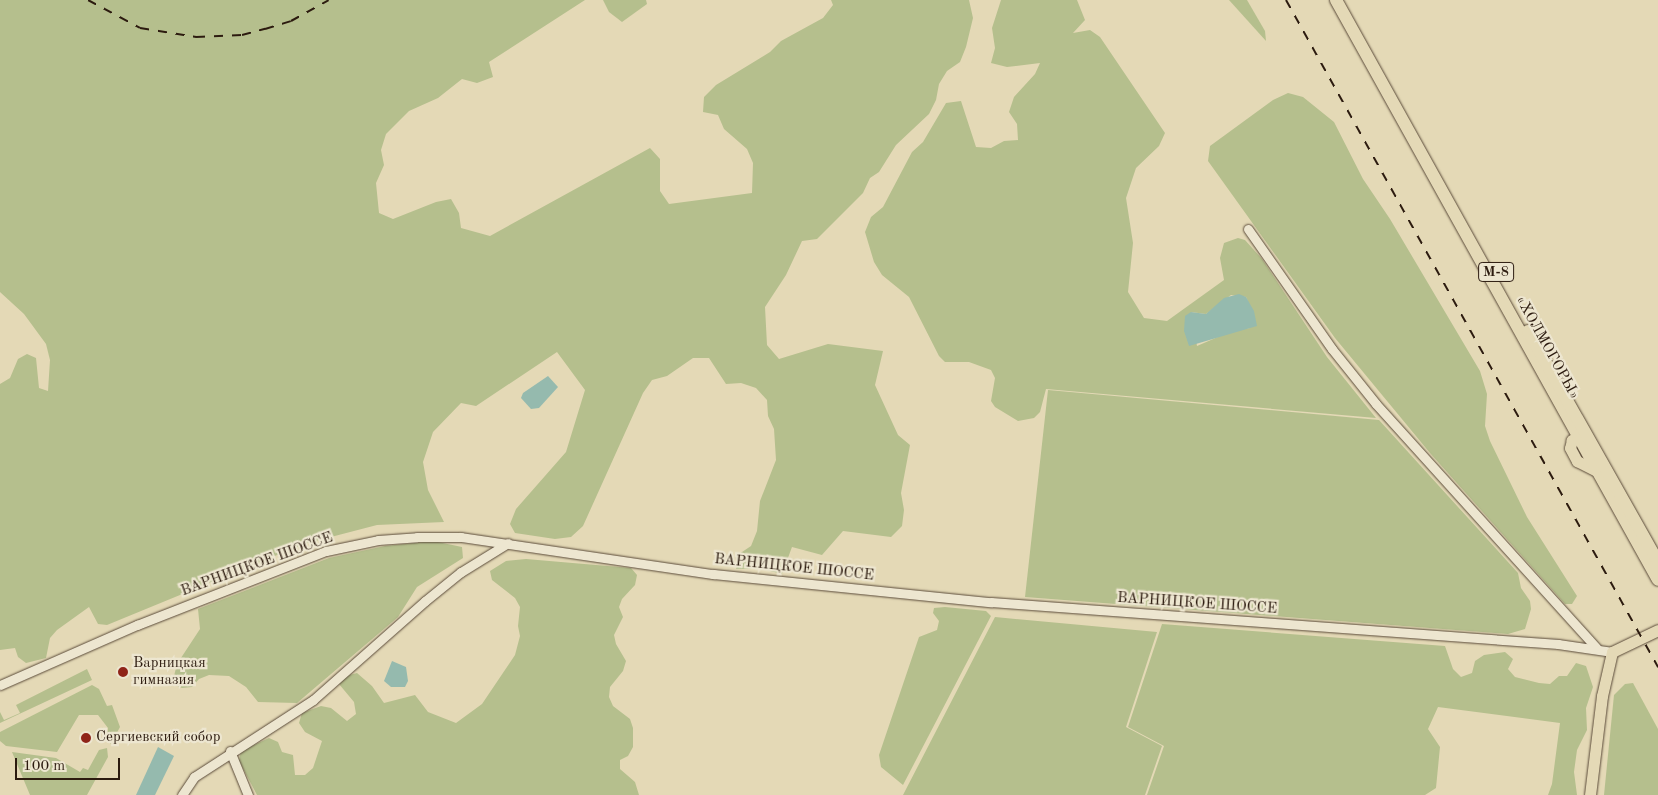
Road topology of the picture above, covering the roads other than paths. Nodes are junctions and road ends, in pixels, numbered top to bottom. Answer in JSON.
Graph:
{"nodes":[{"id":1,"x":1336,"y":0,"type":"edge"},
{"id":2,"x":1346,"y":0,"type":"edge"},
{"id":3,"x":1248,"y":229,"type":"dead end"},
{"id":4,"x":1584,"y":437,"type":"junction"},
{"id":5,"x":508,"y":543,"type":"junction"},
{"id":6,"x":1658,"y":562,"type":"edge"},
{"id":7,"x":1658,"y":580,"type":"edge"},
{"id":8,"x":1658,"y":630,"type":"edge"},
{"id":9,"x":1597,"y":649,"type":"junction"},
{"id":10,"x":1612,"y":652,"type":"junction"},
{"id":11,"x":0,"y":685,"type":"edge"},
{"id":12,"x":230,"y":751,"type":"junction"},
{"id":13,"x":182,"y":795,"type":"edge"},
{"id":14,"x":248,"y":795,"type":"edge"},
{"id":15,"x":1590,"y":795,"type":"edge"}],
"edges":[{"from":1,"to":4,"type":"highway","name":"«ХОЛМОГОРЫ»","number":"М-8"},
{"from":2,"to":4,"type":"highway","name":"«ХОЛМОГОРЫ»","number":"М-8"},
{"from":3,"to":9,"type":"street"},
{"from":4,"to":6,"type":"highway","name":"«ХОЛМОГОРЫ»","number":"М-8"},
{"from":4,"to":7,"type":"highway","name":"«ХОЛМОГОРЫ»","number":"М-8"},
{"from":5,"to":9,"type":"street","name":"ВАРНИЦКОЕ ШОССЕ"},
{"from":5,"to":11,"type":"street","name":"ВАРНИЦКОЕ ШОССЕ"},
{"from":5,"to":12,"type":"street"},
{"from":8,"to":10,"type":"main road"},
{"from":9,"to":10,"type":"street","name":"ВАРНИЦКОЕ ШОССЕ"},
{"from":10,"to":15,"type":"main road"},
{"from":12,"to":13,"type":"street"},
{"from":12,"to":14,"type":"street"}]}
